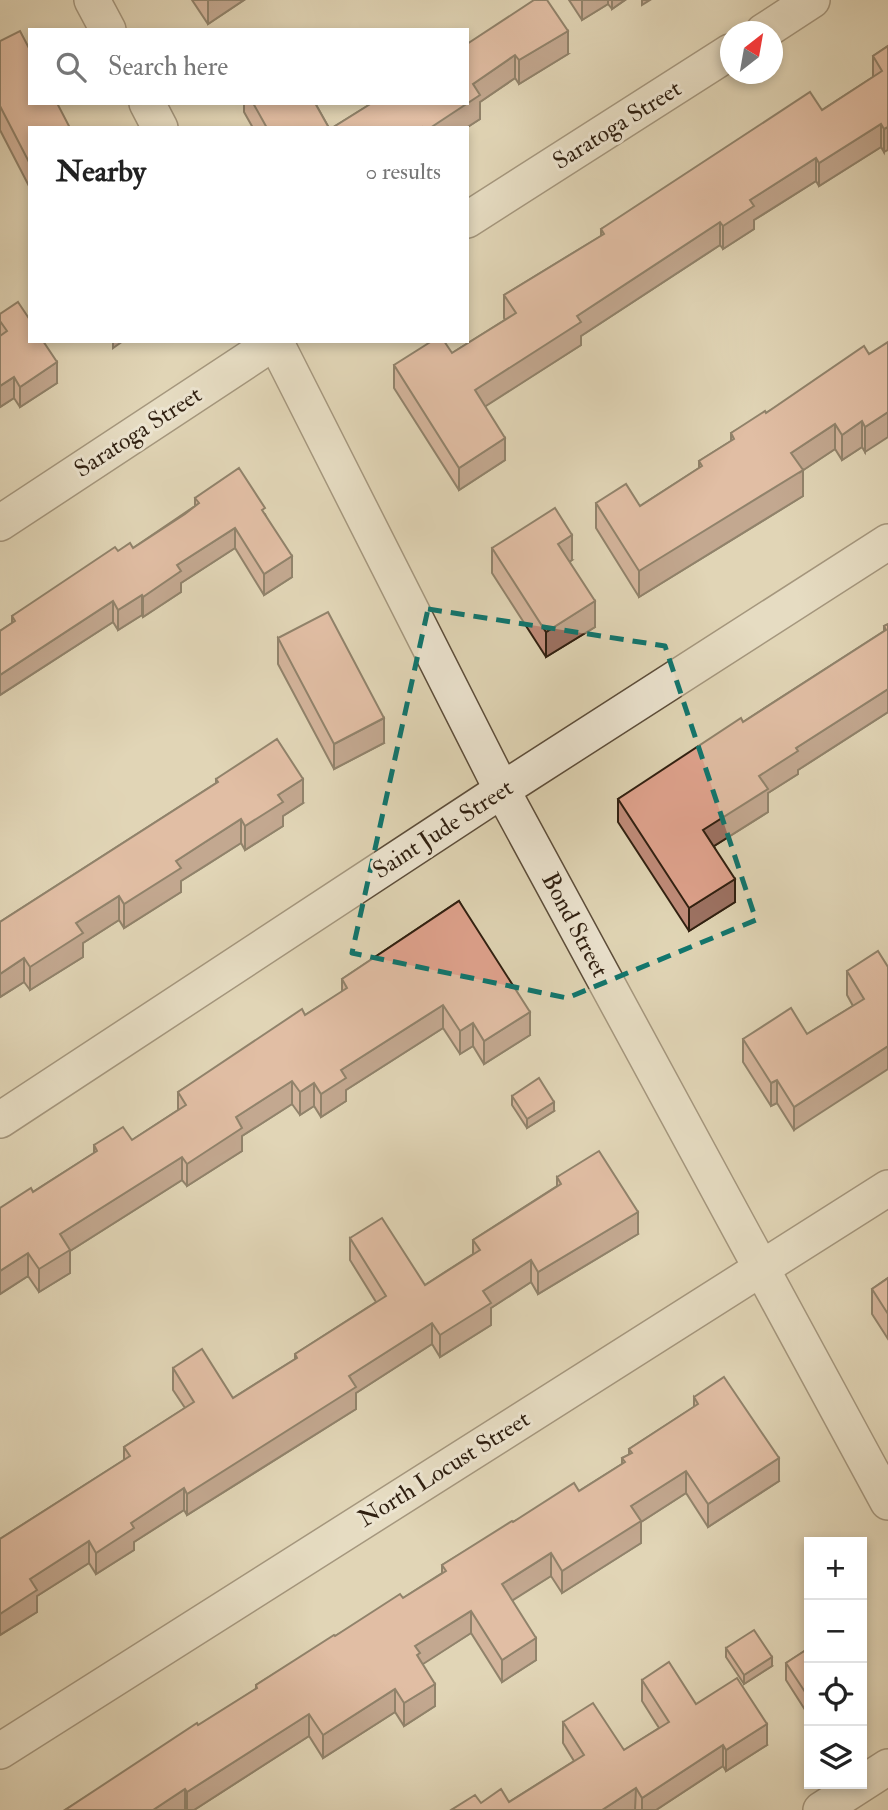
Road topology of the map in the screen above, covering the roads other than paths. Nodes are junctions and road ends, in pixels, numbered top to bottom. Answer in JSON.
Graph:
{"nodes":[{"id":1,"x":92,"y":0,"type":"edge"},
{"id":2,"x":812,"y":0,"type":"edge"},
{"id":3,"x":780,"y":21,"type":"edge"},
{"id":4,"x":107,"y":28,"type":"edge"},
{"id":5,"x":720,"y":58,"type":"edge"},
{"id":6,"x":148,"y":105,"type":"edge"},
{"id":7,"x":159,"y":126,"type":"edge"},
{"id":8,"x":469,"y":219,"type":"edge"},
{"id":9,"x":273,"y":343,"type":"edge"},
{"id":10,"x":276,"y":343,"type":"edge"},
{"id":11,"x":0,"y":523,"type":"edge"},
{"id":12,"x":888,"y":542,"type":"edge"},
{"id":13,"x":502,"y":790,"type":"junction"},
{"id":14,"x":0,"y":1120,"type":"edge"},
{"id":15,"x":888,"y":1188,"type":"edge"},
{"id":16,"x":761,"y":1268,"type":"junction"},
{"id":17,"x":888,"y":1502,"type":"edge"},
{"id":18,"x":0,"y":1751,"type":"edge"},
{"id":19,"x":888,"y":1767,"type":"edge"},
{"id":20,"x":821,"y":1810,"type":"edge"}],
"edges":[{"from":1,"to":4,"type":"street"},
{"from":2,"to":3,"type":"street"},
{"from":5,"to":8,"type":"street","name":"Saratoga Street"},
{"from":6,"to":7,"type":"street"},
{"from":9,"to":11,"type":"street","name":"Saratoga Street"},
{"from":10,"to":13,"type":"street","name":"Bond Street"},
{"from":12,"to":13,"type":"street","name":"Saint Jude Street"},
{"from":13,"to":14,"type":"street","name":"Saint Jude Street"},
{"from":13,"to":16,"type":"street","name":"Bond Street"},
{"from":15,"to":16,"type":"street","name":"North Locust Street"},
{"from":16,"to":17,"type":"street","name":"Bond Street"},
{"from":16,"to":18,"type":"street","name":"North Locust Street"},
{"from":19,"to":20,"type":"street"}]}
